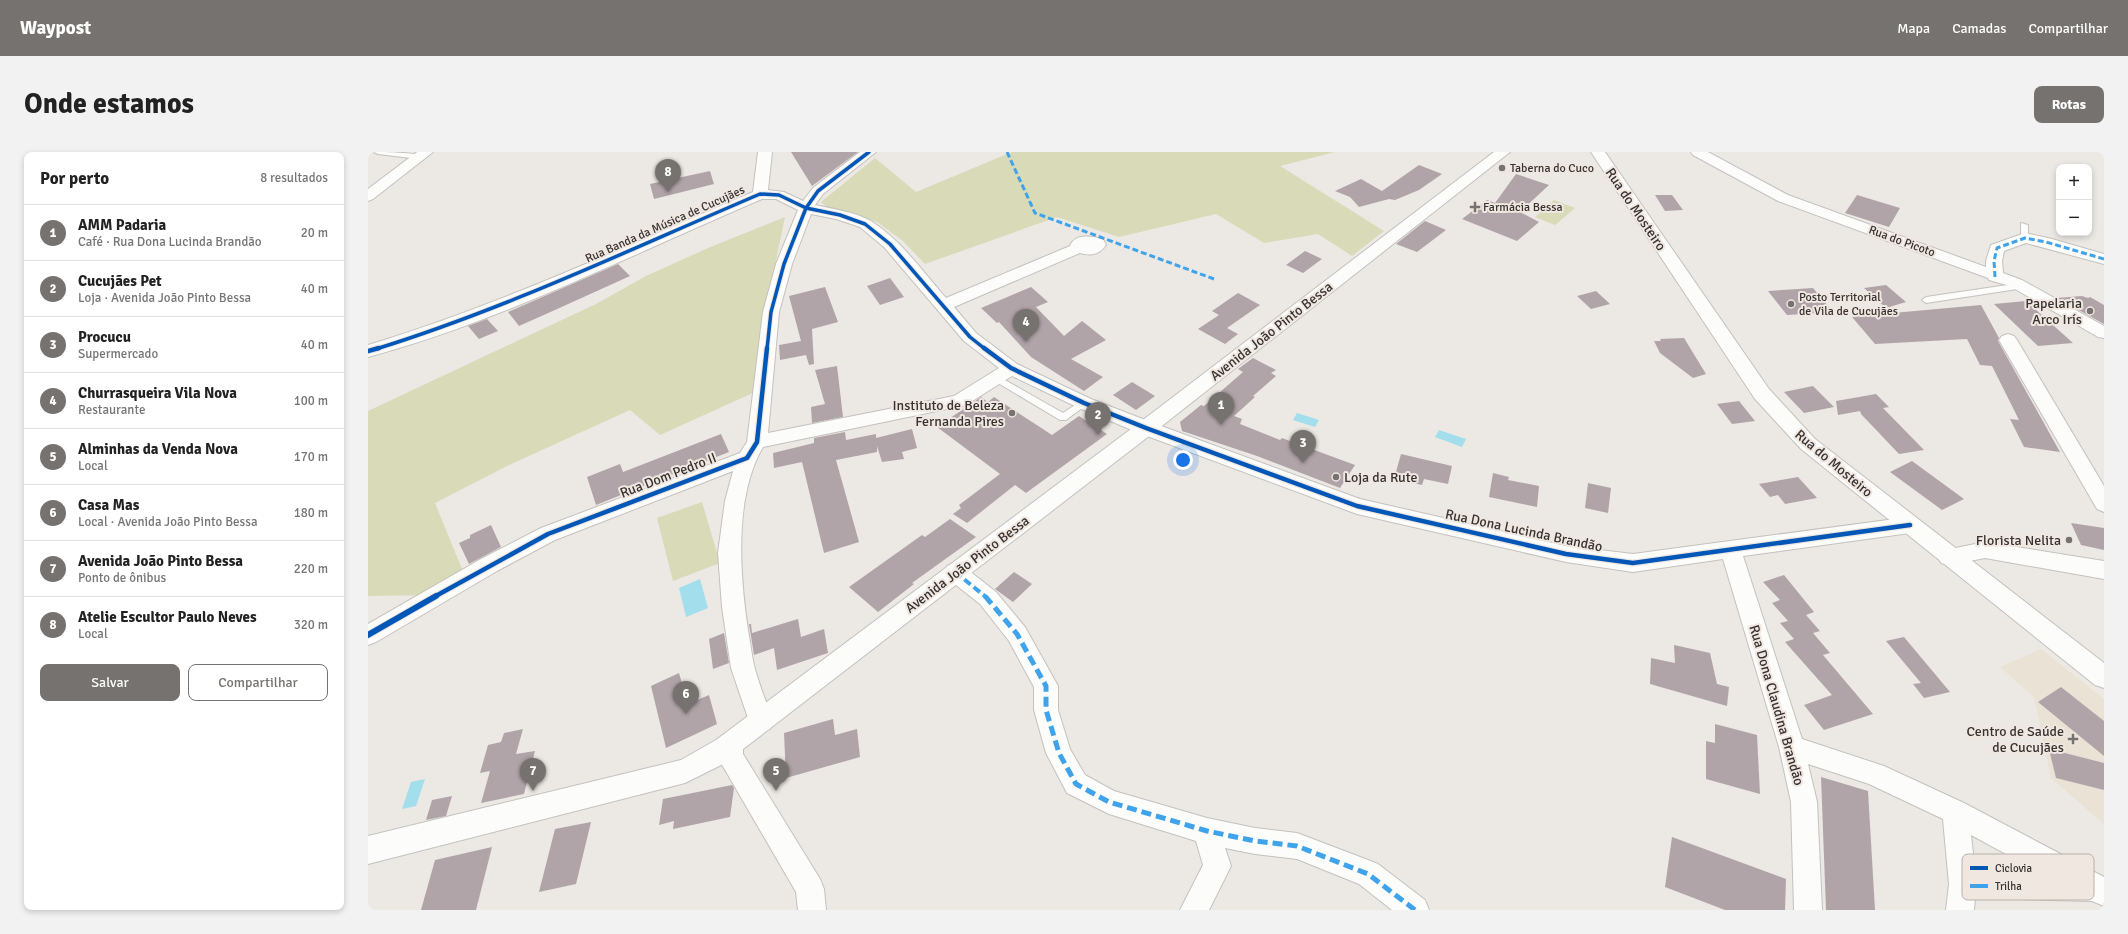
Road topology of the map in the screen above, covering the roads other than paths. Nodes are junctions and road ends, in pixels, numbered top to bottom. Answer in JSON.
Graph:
{"nodes":[{"id":1,"x":378,"y":152,"type":"edge"},
{"id":2,"x":765,"y":152,"type":"edge"},
{"id":3,"x":869,"y":152,"type":"edge"},
{"id":4,"x":1503,"y":152,"type":"edge"},
{"id":5,"x":1598,"y":152,"type":"edge"},
{"id":6,"x":1698,"y":152,"type":"edge"},
{"id":7,"x":422,"y":154,"type":"edge"},
{"id":8,"x":760,"y":194,"type":"junction"},
{"id":9,"x":368,"y":196,"type":"edge"},
{"id":10,"x":806,"y":208,"type":"junction"},
{"id":11,"x":1079,"y":248,"type":"dead end"},
{"id":12,"x":2104,"y":259,"type":"edge"},
{"id":13,"x":1995,"y":277,"type":"junction"},
{"id":14,"x":2021,"y":286,"type":"junction"},
{"id":15,"x":1926,"y":300,"type":"dead end"},
{"id":16,"x":942,"y":306,"type":"junction"},
{"id":17,"x":2104,"y":333,"type":"edge"},
{"id":18,"x":2008,"y":340,"type":"dead end"},
{"id":19,"x":368,"y":351,"type":"edge"},
{"id":20,"x":1004,"y":373,"type":"junction"},
{"id":21,"x":1084,"y":403,"type":"junction"},
{"id":22,"x":1146,"y":428,"type":"junction"},
{"id":23,"x":752,"y":450,"type":"junction"},
{"id":24,"x":2104,"y":504,"type":"edge"},
{"id":25,"x":1910,"y":526,"type":"junction"},
{"id":26,"x":1731,"y":550,"type":"junction"},
{"id":27,"x":1949,"y":556,"type":"junction"},
{"id":28,"x":2104,"y":570,"type":"edge"},
{"id":29,"x":955,"y":572,"type":"junction"},
{"id":30,"x":368,"y":635,"type":"edge"},
{"id":31,"x":2104,"y":677,"type":"edge"},
{"id":32,"x":761,"y":720,"type":"junction"},
{"id":33,"x":730,"y":747,"type":"junction"},
{"id":34,"x":1792,"y":747,"type":"junction"},
{"id":35,"x":1955,"y":812,"type":"junction"},
{"id":36,"x":1207,"y":831,"type":"junction"},
{"id":37,"x":368,"y":850,"type":"edge"},
{"id":38,"x":2033,"y":854,"type":"edge"},
{"id":39,"x":1961,"y":897,"type":"edge"},
{"id":40,"x":812,"y":910,"type":"edge"},
{"id":41,"x":1194,"y":910,"type":"edge"},
{"id":42,"x":1415,"y":910,"type":"edge"},
{"id":43,"x":1808,"y":910,"type":"edge"}],
"edges":[{"from":1,"to":7,"type":"lane"},
{"from":2,"to":8,"type":"street"},
{"from":3,"to":10,"type":"street"},
{"from":4,"to":22,"type":"main road","name":"Avenida João Pinto Bessa"},
{"from":5,"to":25,"type":"main road","name":"Rua do Mosteiro"},
{"from":6,"to":13,"type":"street","name":"Rua do Picoto"},
{"from":7,"to":9,"type":"main road"},
{"from":8,"to":10,"type":"street","name":"Rua Banda da Música de Cucujães"},
{"from":8,"to":19,"type":"street","name":"Rua Banda da Música de Cucujães"},
{"from":10,"to":16,"type":"street","name":"Rua Banda da Música de Cucujães"},
{"from":10,"to":23,"type":"street"},
{"from":11,"to":16,"type":"street"},
{"from":12,"to":13,"type":"street"},
{"from":13,"to":14,"type":"street","name":"Rua do Picoto"},
{"from":14,"to":15,"type":"lane"},
{"from":14,"to":17,"type":"street","name":"Rua do Picoto"},
{"from":16,"to":20,"type":"street","name":"Rua Banda da Música de Cucujães"},
{"from":18,"to":24,"type":"street"},
{"from":20,"to":21,"type":"street","name":"Rua Banda da Música de Cucujães"},
{"from":20,"to":21,"type":"lane"},
{"from":20,"to":23,"type":"street","name":"Rua Dom Pedro II"},
{"from":21,"to":22,"type":"street","name":"Rua Banda da Música de Cucujães"},
{"from":22,"to":26,"type":"street","name":"Rua Dona Lucinda Brandão"},
{"from":22,"to":29,"type":"main road","name":"Avenida João Pinto Bessa"},
{"from":23,"to":30,"type":"street","name":"Rua Dom Pedro II"},
{"from":23,"to":32,"type":"street"},
{"from":25,"to":26,"type":"street","name":"Rua Dona Lucinda Brandão"},
{"from":25,"to":27,"type":"main road","name":"Rua do Mosteiro"},
{"from":26,"to":34,"type":"street","name":"Rua Dona Claudina Brandão"},
{"from":27,"to":28,"type":"street"},
{"from":27,"to":31,"type":"main road","name":"Rua do Mosteiro"},
{"from":29,"to":32,"type":"main road","name":"Avenida João Pinto Bessa"},
{"from":29,"to":36,"type":"street"},
{"from":32,"to":33,"type":"main road","name":"Avenida João Pinto Bessa"},
{"from":33,"to":37,"type":"main road","name":"Avenida João Pinto Bessa"},
{"from":33,"to":40,"type":"street"},
{"from":34,"to":35,"type":"street"},
{"from":34,"to":43,"type":"street","name":"Rua Dona Claudina Brandão"},
{"from":35,"to":38,"type":"street"},
{"from":35,"to":39,"type":"street"},
{"from":36,"to":41,"type":"street"},
{"from":36,"to":42,"type":"street"}]}
